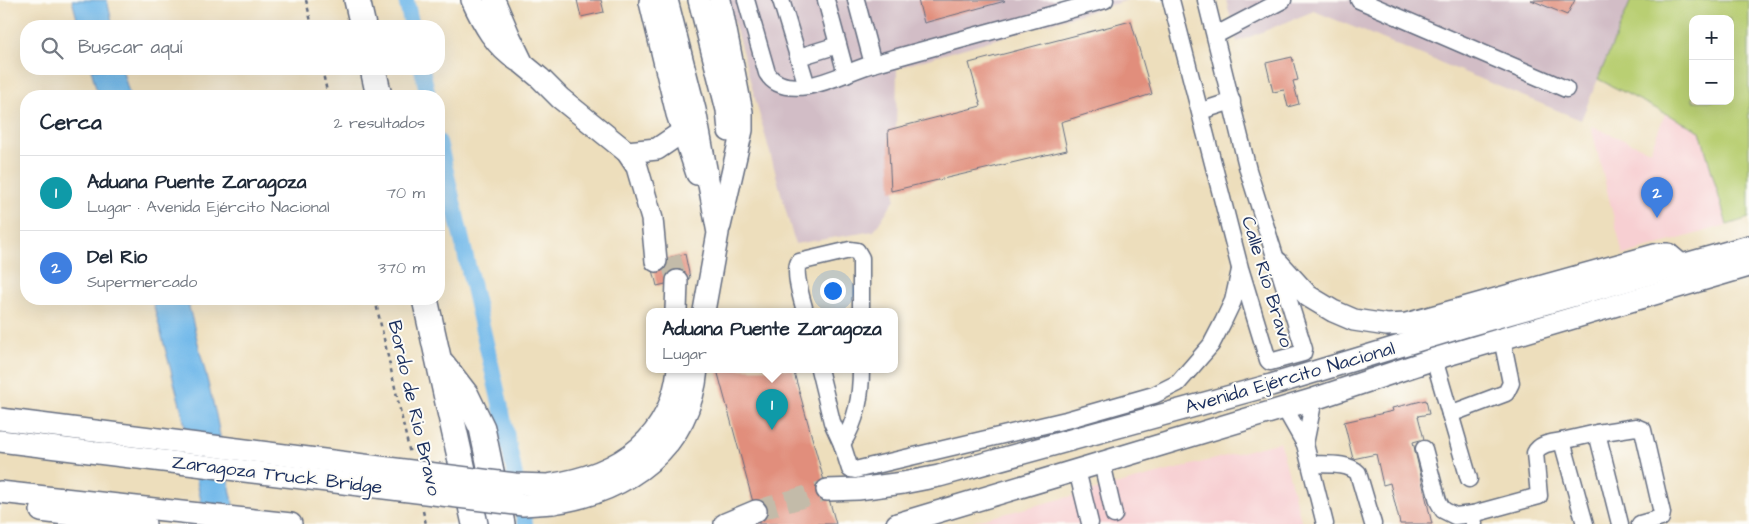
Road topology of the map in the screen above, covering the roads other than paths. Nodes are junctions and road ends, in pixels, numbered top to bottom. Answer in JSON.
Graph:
{"nodes":[{"id":1,"x":357,"y":0,"type":"edge"},
{"id":2,"x":472,"y":0,"type":"edge"},
{"id":3,"x":494,"y":0,"type":"edge"},
{"id":4,"x":681,"y":0,"type":"edge"},
{"id":5,"x":699,"y":0,"type":"edge"},
{"id":6,"x":720,"y":0,"type":"edge"},
{"id":7,"x":746,"y":0,"type":"edge"},
{"id":8,"x":781,"y":0,"type":"edge"},
{"id":9,"x":826,"y":0,"type":"edge"},
{"id":10,"x":856,"y":0,"type":"edge"},
{"id":11,"x":1105,"y":0,"type":"edge"},
{"id":12,"x":1171,"y":0,"type":"edge"},
{"id":13,"x":1206,"y":0,"type":"edge"},
{"id":14,"x":1359,"y":0,"type":"edge"},
{"id":15,"x":658,"y":1,"type":"edge"},
{"id":16,"x":1278,"y":1,"type":"edge"},
{"id":17,"x":362,"y":20,"type":"edge"},
{"id":18,"x":1216,"y":35,"type":"junction"},
{"id":19,"x":838,"y":45,"type":"junction"},
{"id":20,"x":799,"y":57,"type":"junction"},
{"id":21,"x":523,"y":64,"type":"junction"},
{"id":22,"x":873,"y":64,"type":"junction"},
{"id":23,"x":846,"y":74,"type":"junction"},
{"id":24,"x":374,"y":75,"type":"edge"},
{"id":25,"x":807,"y":86,"type":"junction"},
{"id":26,"x":378,"y":90,"type":"edge"},
{"id":27,"x":1566,"y":90,"type":"dead end"},
{"id":28,"x":1232,"y":101,"type":"junction"},
{"id":29,"x":1200,"y":111,"type":"junction"},
{"id":30,"x":682,"y":132,"type":"junction"},
{"id":31,"x":627,"y":152,"type":"junction"},
{"id":32,"x":718,"y":233,"type":"junction"},
{"id":33,"x":1749,"y":246,"type":"edge"},
{"id":34,"x":663,"y":259,"type":"tunnel mouth"},
{"id":35,"x":1278,"y":263,"type":"junction"},
{"id":36,"x":1681,"y":265,"type":"junction"},
{"id":37,"x":1749,"y":266,"type":"edge"},
{"id":38,"x":1240,"y":268,"type":"junction"},
{"id":39,"x":670,"y":283,"type":"tunnel mouth"},
{"id":40,"x":426,"y":305,"type":"edge"},
{"id":41,"x":674,"y":308,"type":"edge"},
{"id":42,"x":705,"y":308,"type":"edge"},
{"id":43,"x":804,"y":308,"type":"edge"},
{"id":44,"x":861,"y":308,"type":"edge"},
{"id":45,"x":1466,"y":326,"type":"junction"},
{"id":46,"x":1502,"y":339,"type":"junction"},
{"id":47,"x":438,"y":358,"type":"junction"},
{"id":48,"x":1434,"y":358,"type":"junction"},
{"id":49,"x":677,"y":373,"type":"edge"},
{"id":50,"x":696,"y":373,"type":"edge"},
{"id":51,"x":820,"y":373,"type":"edge"},
{"id":52,"x":861,"y":373,"type":"edge"},
{"id":53,"x":1314,"y":399,"type":"junction"},
{"id":54,"x":1284,"y":407,"type":"junction"},
{"id":55,"x":1450,"y":414,"type":"junction"},
{"id":56,"x":0,"y":419,"type":"edge"},
{"id":57,"x":1597,"y":433,"type":"junction"},
{"id":58,"x":0,"y":441,"type":"edge"},
{"id":59,"x":1562,"y":441,"type":"junction"},
{"id":60,"x":842,"y":444,"type":"junction"},
{"id":61,"x":1305,"y":444,"type":"junction"},
{"id":62,"x":1424,"y":449,"type":"dead end"},
{"id":63,"x":1102,"y":463,"type":"junction"},
{"id":64,"x":1312,"y":464,"type":"junction"},
{"id":65,"x":1077,"y":470,"type":"junction"},
{"id":66,"x":1469,"y":479,"type":"dead end"},
{"id":67,"x":827,"y":490,"type":"tunnel mouth"},
{"id":68,"x":551,"y":494,"type":"junction"},
{"id":69,"x":4,"y":496,"type":"edge"},
{"id":70,"x":756,"y":511,"type":"tunnel mouth"},
{"id":71,"x":1474,"y":519,"type":"edge"},
{"id":72,"x":1102,"y":520,"type":"edge"},
{"id":73,"x":145,"y":524,"type":"edge"},
{"id":74,"x":292,"y":524,"type":"edge"},
{"id":75,"x":475,"y":524,"type":"edge"},
{"id":76,"x":502,"y":524,"type":"edge"},
{"id":77,"x":725,"y":524,"type":"edge"},
{"id":78,"x":897,"y":524,"type":"edge"},
{"id":79,"x":1325,"y":524,"type":"edge"},
{"id":80,"x":1373,"y":524,"type":"edge"},
{"id":81,"x":1584,"y":524,"type":"edge"},
{"id":82,"x":1620,"y":524,"type":"edge"},
{"id":83,"x":1640,"y":524,"type":"edge"}],
"edges":[{"from":1,"to":17,"type":"highway"},
{"from":2,"to":21,"type":"main road"},
{"from":3,"to":21,"type":"main road"},
{"from":4,"to":32,"type":"main road"},
{"from":5,"to":32,"type":"main road"},
{"from":6,"to":32,"type":"main road"},
{"from":7,"to":25,"type":"street"},
{"from":8,"to":20,"type":"street"},
{"from":9,"to":19,"type":"street"},
{"from":10,"to":22,"type":"street"},
{"from":11,"to":22,"type":"street"},
{"from":12,"to":29,"type":"street","name":"Calle Río Bravo"},
{"from":13,"to":18,"type":"street","name":"Calle Río Bravo"},
{"from":14,"to":27,"type":"street"},
{"from":15,"to":30,"type":"main road"},
{"from":15,"to":32,"type":"main road"},
{"from":16,"to":18,"type":"street"},
{"from":18,"to":28,"type":"street","name":"Calle Río Bravo"},
{"from":19,"to":20,"type":"street"},
{"from":19,"to":23,"type":"street"},
{"from":20,"to":25,"type":"street"},
{"from":21,"to":31,"type":"main road"},
{"from":22,"to":23,"type":"street"},
{"from":23,"to":25,"type":"street"},
{"from":24,"to":26,"type":"highway"},
{"from":28,"to":29,"type":"street"},
{"from":28,"to":35,"type":"street","name":"Calle Río Bravo"},
{"from":29,"to":38,"type":"street","name":"Calle Río Bravo"},
{"from":30,"to":31,"type":"main road"},
{"from":30,"to":32,"type":"main road"},
{"from":31,"to":34,"type":"main road"},
{"from":32,"to":42,"type":"main road"},
{"from":33,"to":36,"type":"main road","name":"Avenida Ejército Nacional"},
{"from":35,"to":36,"type":"main road"},
{"from":35,"to":38,"type":"street","name":"Calle Río Bravo"},
{"from":36,"to":45,"type":"main road","name":"Avenida Ejército Nacional"},
{"from":37,"to":46,"type":"main road","name":"Avenida Ejército Nacional"},
{"from":38,"to":60,"type":"street"},
{"from":39,"to":41,"type":"main road"},
{"from":40,"to":47,"type":"highway"},
{"from":43,"to":44,"type":"street"},
{"from":45,"to":54,"type":"main road"},
{"from":45,"to":67,"type":"main road","name":"Avenida Ejército Nacional"},
{"from":46,"to":48,"type":"main road","name":"Avenida Ejército Nacional"},
{"from":46,"to":55,"type":"street"},
{"from":47,"to":75,"type":"highway"},
{"from":47,"to":76,"type":"highway"},
{"from":48,"to":53,"type":"main road","name":"Avenida Ejército Nacional"},
{"from":48,"to":55,"type":"street"},
{"from":49,"to":68,"type":"main road"},
{"from":50,"to":68,"type":"main road"},
{"from":51,"to":60,"type":"street"},
{"from":52,"to":60,"type":"street"},
{"from":53,"to":54,"type":"main road","name":"Avenida Ejército Nacional"},
{"from":53,"to":61,"type":"street"},
{"from":54,"to":61,"type":"street"},
{"from":54,"to":63,"type":"main road","name":"Avenida Ejército Nacional"},
{"from":55,"to":66,"type":"street"},
{"from":56,"to":68,"type":"main road","name":"Zaragoza Truck Bridge","bridge":true},
{"from":57,"to":59,"type":"street"},
{"from":57,"to":82,"type":"street"},
{"from":57,"to":83,"type":"street"},
{"from":58,"to":68,"type":"main road","name":"Zaragoza Truck Bridge","bridge":true},
{"from":59,"to":71,"type":"street"},
{"from":59,"to":81,"type":"street"},
{"from":61,"to":64,"type":"street"},
{"from":62,"to":71,"type":"street"},
{"from":63,"to":65,"type":"main road","name":"Avenida Ejército Nacional"},
{"from":63,"to":72,"type":"street"},
{"from":64,"to":79,"type":"street"},
{"from":64,"to":80,"type":"street"},
{"from":65,"to":72,"type":"street"},
{"from":65,"to":78,"type":"main road","name":"Avenida Ejército Nacional"},
{"from":69,"to":73,"type":"main road"},
{"from":69,"to":74,"type":"main road"},
{"from":70,"to":77,"type":"main road"}]}
